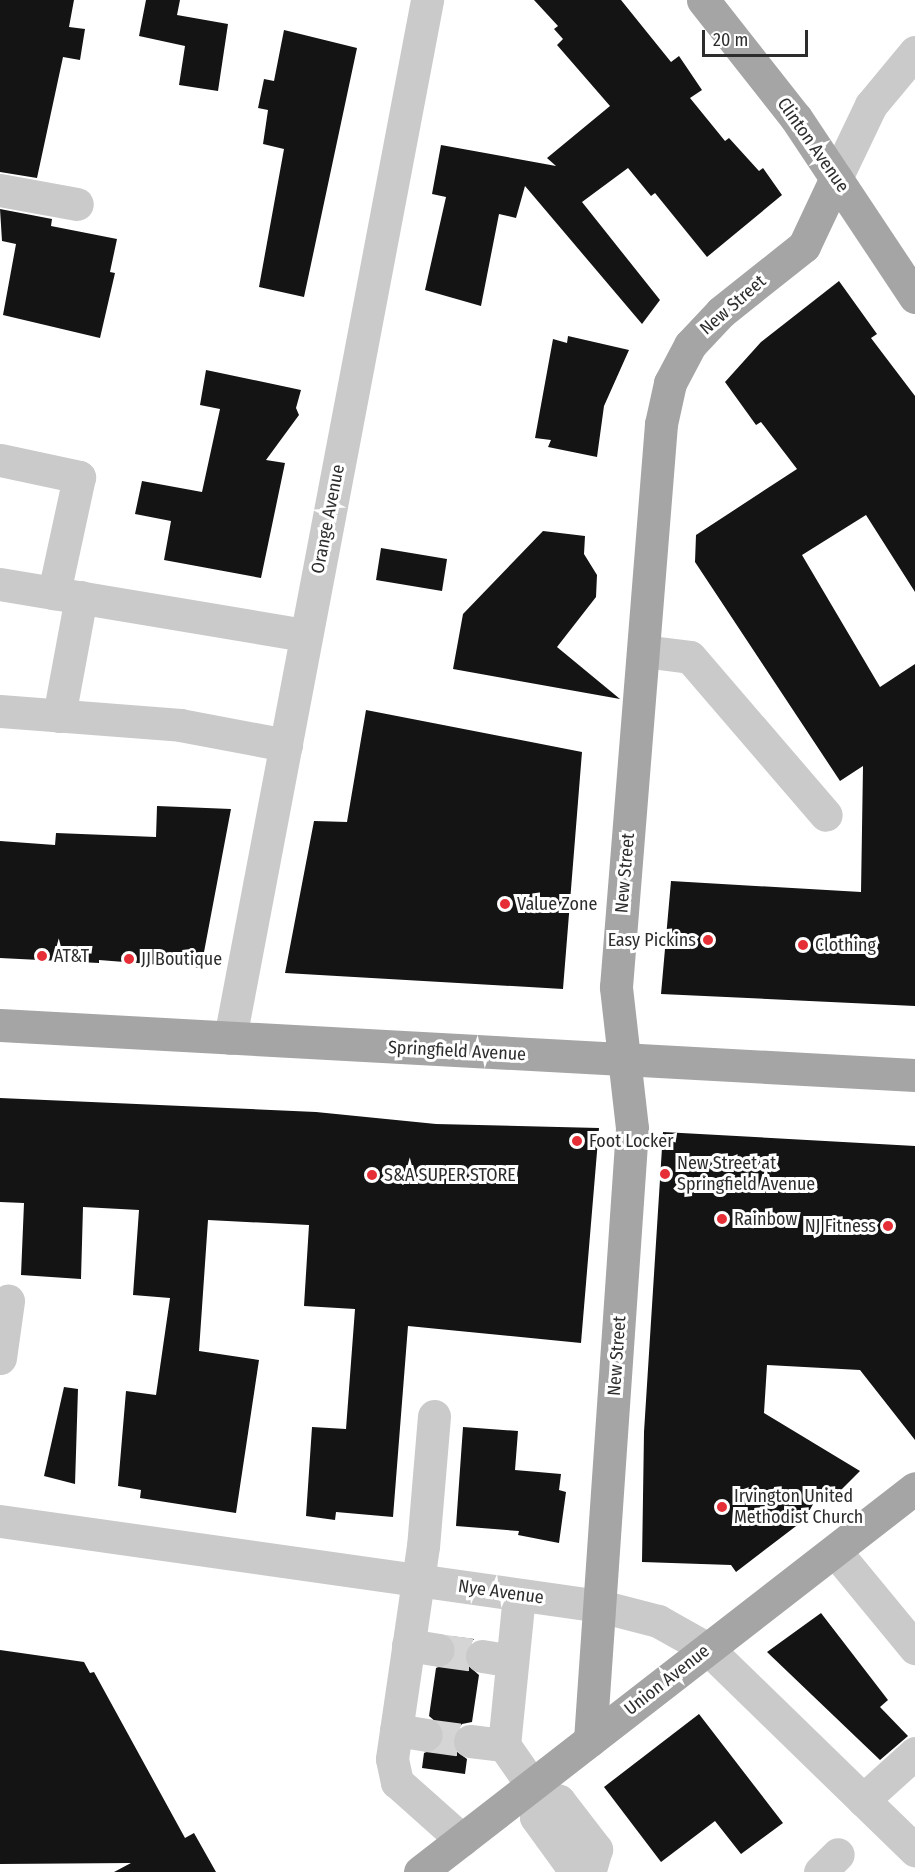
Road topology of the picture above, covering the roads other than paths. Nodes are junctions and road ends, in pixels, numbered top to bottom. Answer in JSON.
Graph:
{"nodes":[{"id":1,"x":423,"y":0,"type":"edge"},
{"id":2,"x":703,"y":0,"type":"edge"},
{"id":3,"x":915,"y":52,"type":"edge"},
{"id":4,"x":836,"y":178,"type":"junction"},
{"id":5,"x":0,"y":190,"type":"edge"},
{"id":6,"x":77,"y":204,"type":"dead end"},
{"id":7,"x":915,"y":297,"type":"edge"},
{"id":8,"x":0,"y":460,"type":"edge"},
{"id":9,"x":0,"y":584,"type":"edge"},
{"id":10,"x":67,"y":595,"type":"junction"},
{"id":11,"x":306,"y":635,"type":"junction"},
{"id":12,"x":643,"y":651,"type":"junction"},
{"id":13,"x":0,"y":711,"type":"edge"},
{"id":14,"x":59,"y":716,"type":"junction"},
{"id":15,"x":286,"y":745,"type":"junction"},
{"id":16,"x":826,"y":815,"type":"dead end"},
{"id":17,"x":0,"y":1025,"type":"edge"},
{"id":18,"x":230,"y":1038,"type":"junction"},
{"id":19,"x":624,"y":1060,"type":"junction"},
{"id":20,"x":915,"y":1075,"type":"edge"},
{"id":21,"x":8,"y":1301,"type":"dead end"},
{"id":22,"x":0,"y":1358,"type":"edge"},
{"id":23,"x":434,"y":1416,"type":"dead end"},
{"id":24,"x":915,"y":1488,"type":"edge"},
{"id":25,"x":0,"y":1521,"type":"edge"},
{"id":26,"x":835,"y":1551,"type":"junction"},
{"id":27,"x":416,"y":1580,"type":"junction"},
{"id":28,"x":519,"y":1595,"type":"junction"},
{"id":29,"x":600,"y":1606,"type":"junction"},
{"id":30,"x":915,"y":1648,"type":"edge"},
{"id":31,"x":708,"y":1649,"type":"junction"},
{"id":32,"x":590,"y":1740,"type":"junction"},
{"id":33,"x":470,"y":1741,"type":"tunnel mouth"},
{"id":34,"x":504,"y":1746,"type":"junction"},
{"id":35,"x":915,"y":1753,"type":"edge"},
{"id":36,"x":535,"y":1790,"type":"junction"},
{"id":37,"x":863,"y":1800,"type":"junction"},
{"id":38,"x":462,"y":1840,"type":"junction"},
{"id":39,"x":915,"y":1850,"type":"edge"},
{"id":40,"x":590,"y":1871,"type":"edge"},
{"id":41,"x":420,"y":1872,"type":"edge"}],
"edges":[{"from":1,"to":11,"type":"street","name":"Orange Avenue"},
{"from":2,"to":4,"type":"main road","name":"Clinton Avenue"},
{"from":3,"to":4,"type":"street"},
{"from":4,"to":7,"type":"main road","name":"Clinton Avenue"},
{"from":4,"to":12,"type":"main road","name":"New Street"},
{"from":5,"to":6,"type":"street"},
{"from":8,"to":10,"type":"street"},
{"from":9,"to":10,"type":"street"},
{"from":10,"to":11,"type":"street"},
{"from":10,"to":14,"type":"street"},
{"from":11,"to":15,"type":"street","name":"Orange Avenue"},
{"from":12,"to":16,"type":"street"},
{"from":12,"to":19,"type":"main road","name":"New Street"},
{"from":13,"to":14,"type":"street"},
{"from":14,"to":15,"type":"street"},
{"from":15,"to":18,"type":"street","name":"Orange Avenue"},
{"from":17,"to":18,"type":"main road","name":"Springfield Avenue"},
{"from":18,"to":19,"type":"main road","name":"Springfield Avenue"},
{"from":19,"to":20,"type":"main road","name":"Springfield Avenue"},
{"from":19,"to":29,"type":"main road","name":"New Street"},
{"from":21,"to":22,"type":"street"},
{"from":23,"to":27,"type":"street"},
{"from":24,"to":26,"type":"main road","name":"Union Avenue"},
{"from":25,"to":27,"type":"street","name":"Nye Avenue"},
{"from":26,"to":30,"type":"street"},
{"from":26,"to":31,"type":"main road","name":"Union Avenue"},
{"from":27,"to":28,"type":"street","name":"Nye Avenue"},
{"from":27,"to":38,"type":"street"},
{"from":28,"to":29,"type":"street","name":"Nye Avenue"},
{"from":28,"to":34,"type":"street"},
{"from":29,"to":31,"type":"street","name":"Nye Avenue"},
{"from":29,"to":32,"type":"main road","name":"New Street"},
{"from":31,"to":32,"type":"main road","name":"Union Avenue"},
{"from":31,"to":37,"type":"street","name":"Nye Avenue"},
{"from":32,"to":36,"type":"main road","name":"Union Avenue"},
{"from":33,"to":34,"type":"street"},
{"from":34,"to":36,"type":"street"},
{"from":35,"to":37,"type":"street"},
{"from":36,"to":38,"type":"main road","name":"Union Avenue"},
{"from":36,"to":40,"type":"street"},
{"from":37,"to":39,"type":"street","name":"Nye Avenue"},
{"from":38,"to":41,"type":"main road","name":"Union Avenue"}]}
